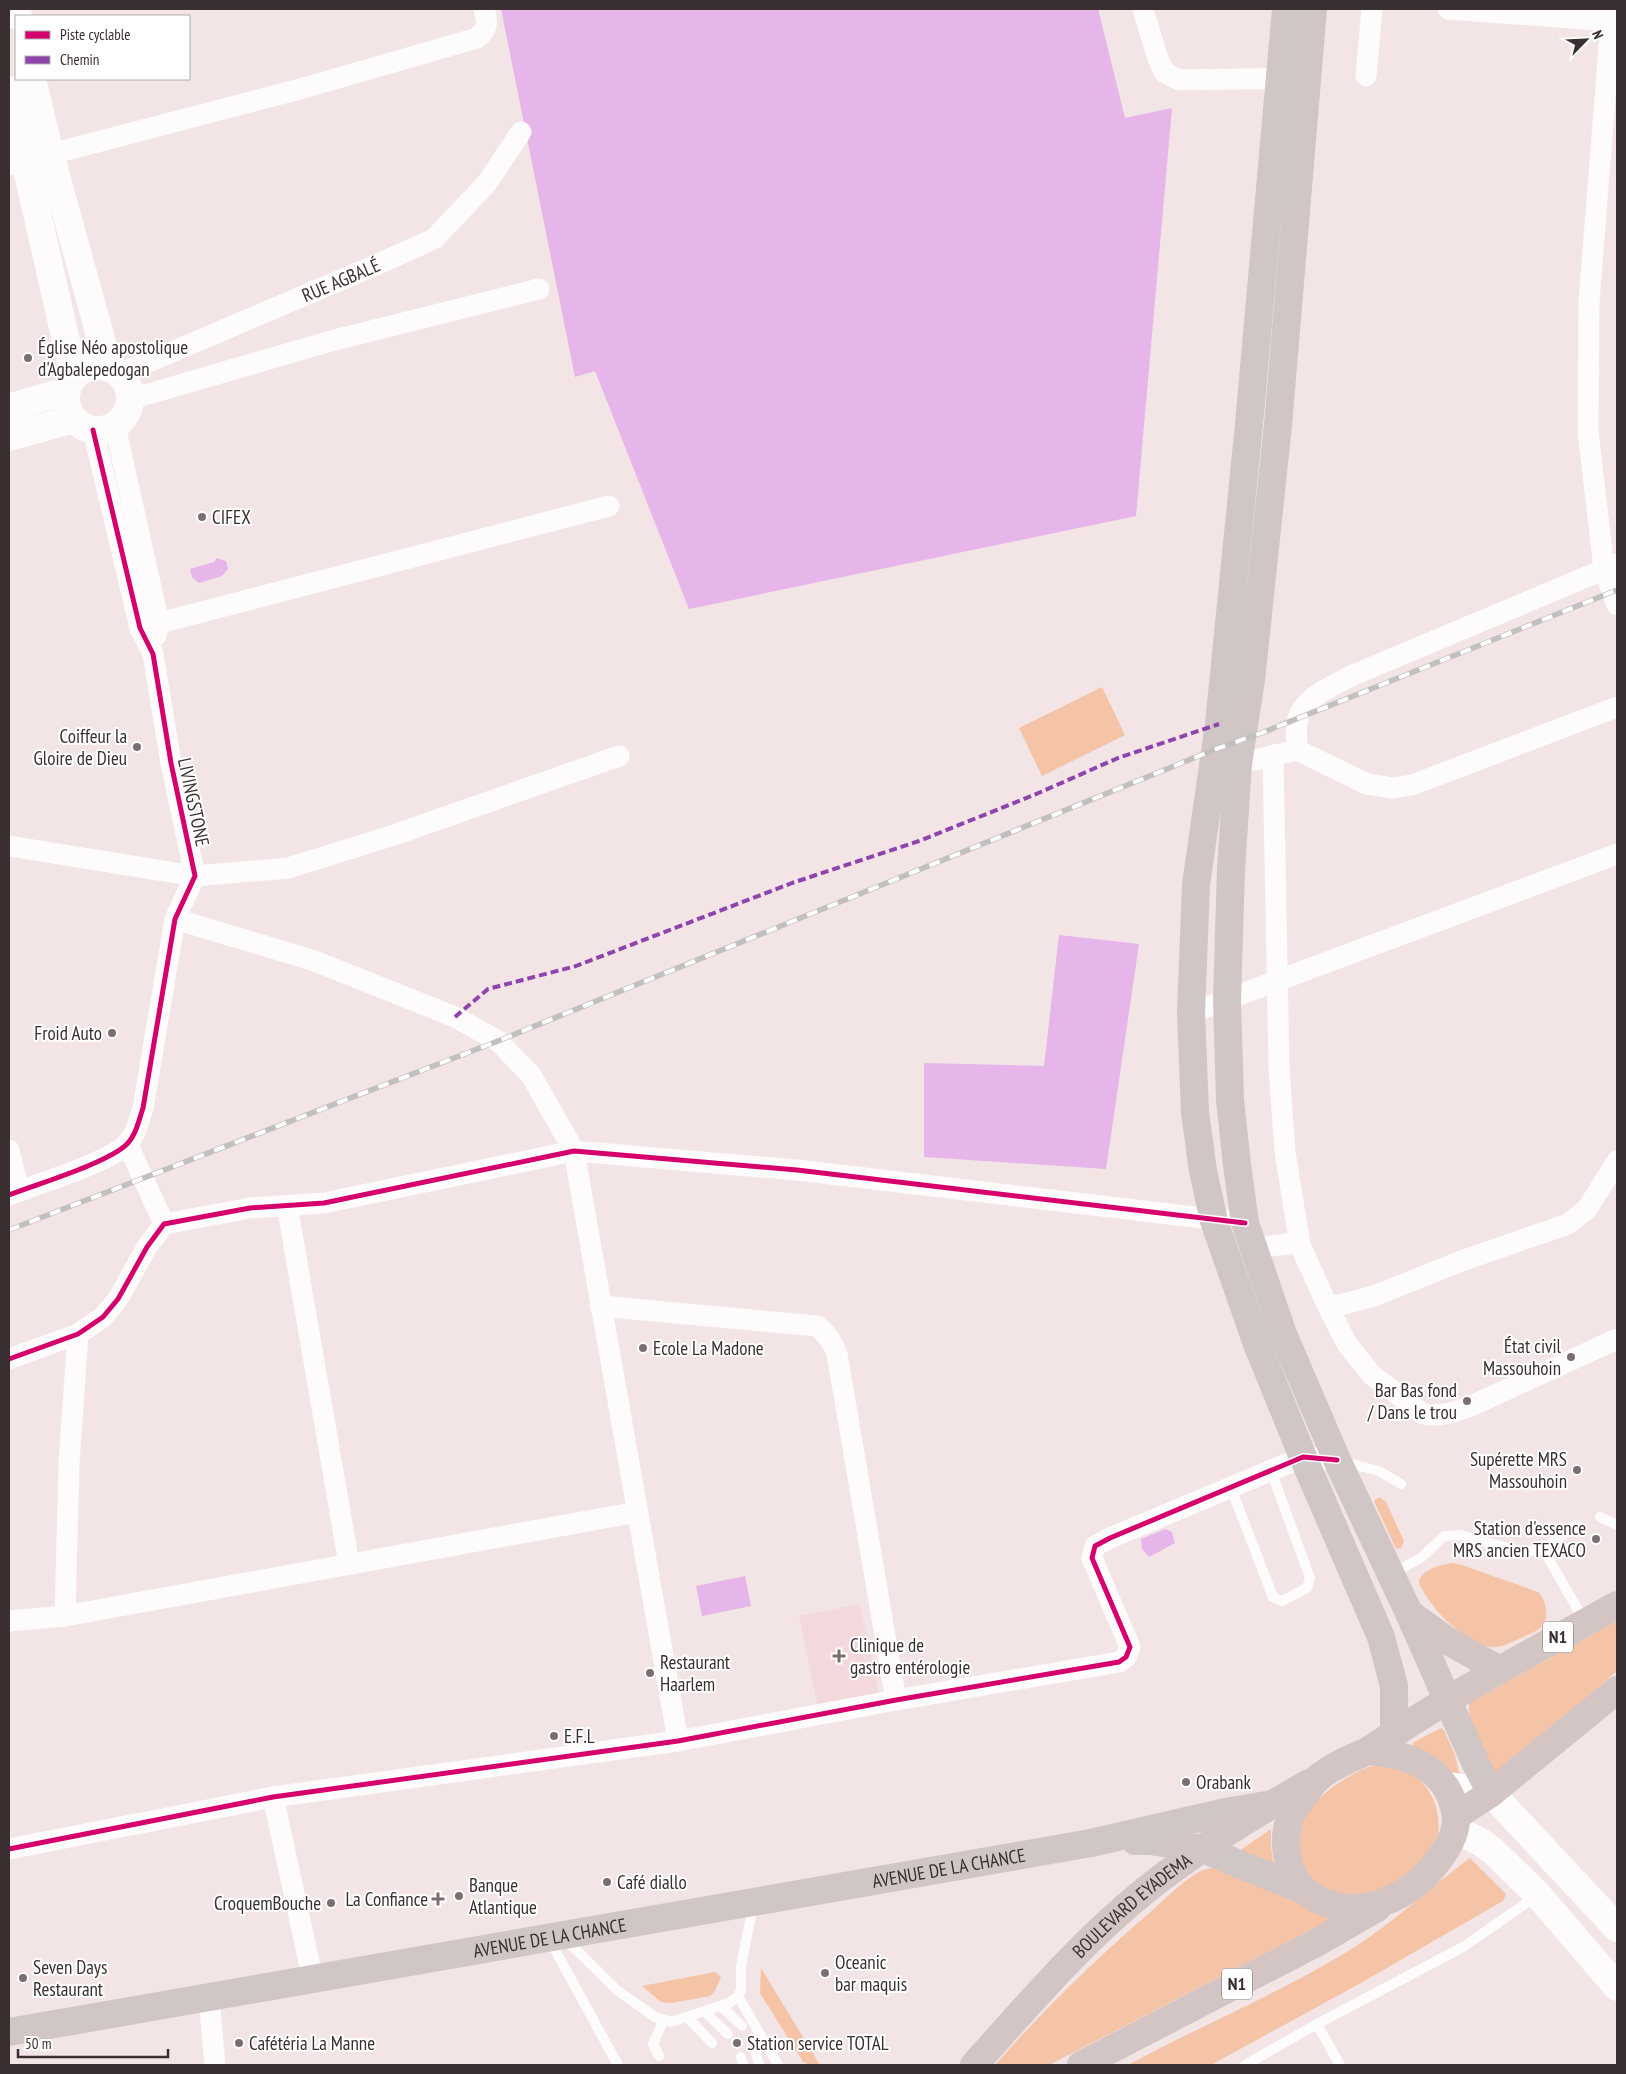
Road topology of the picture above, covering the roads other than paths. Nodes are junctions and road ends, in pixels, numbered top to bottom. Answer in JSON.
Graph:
{"nodes":[{"id":1,"x":484,"y":9,"type":"edge"},
{"id":2,"x":1143,"y":9,"type":"edge"},
{"id":3,"x":1286,"y":9,"type":"edge"},
{"id":4,"x":1313,"y":9,"type":"edge"},
{"id":5,"x":1372,"y":9,"type":"edge"},
{"id":6,"x":1448,"y":9,"type":"edge"},
{"id":7,"x":1612,"y":15,"type":"edge"},
{"id":8,"x":1366,"y":76,"type":"dead end"},
{"id":9,"x":1280,"y":77,"type":"junction"},
{"id":10,"x":1307,"y":78,"type":"junction"},
{"id":11,"x":32,"y":80,"type":"edge"},
{"id":12,"x":9,"y":90,"type":"edge"},
{"id":13,"x":521,"y":132,"type":"dead end"},
{"id":14,"x":28,"y":160,"type":"edge"},
{"id":15,"x":539,"y":289,"type":"dead end"},
{"id":16,"x":114,"y":371,"type":"junction"},
{"id":17,"x":70,"y":384,"type":"junction"},
{"id":18,"x":131,"y":399,"type":"junction"},
{"id":19,"x":9,"y":408,"type":"edge"},
{"id":20,"x":94,"y":425,"type":"junction"},
{"id":21,"x":9,"y":437,"type":"edge"},
{"id":22,"x":609,"y":506,"type":"dead end"},
{"id":23,"x":1611,"y":566,"type":"edge"},
{"id":24,"x":1617,"y":605,"type":"edge"},
{"id":25,"x":150,"y":626,"type":"junction"},
{"id":26,"x":1617,"y":707,"type":"edge"},
{"id":27,"x":1297,"y":750,"type":"junction"},
{"id":28,"x":1274,"y":755,"type":"junction"},
{"id":29,"x":618,"y":756,"type":"dead end"},
{"id":30,"x":1226,"y":765,"type":"junction"},
{"id":31,"x":9,"y":846,"type":"edge"},
{"id":32,"x":1617,"y":854,"type":"edge"},
{"id":33,"x":194,"y":876,"type":"junction"},
{"id":34,"x":175,"y":919,"type":"junction"},
{"id":35,"x":1276,"y":982,"type":"junction"},
{"id":36,"x":1226,"y":1000,"type":"junction"},
{"id":37,"x":1191,"y":1013,"type":"junction"},
{"id":38,"x":127,"y":1144,"type":"junction"},
{"id":39,"x":9,"y":1150,"type":"edge"},
{"id":40,"x":574,"y":1151,"type":"junction"},
{"id":41,"x":1617,"y":1161,"type":"edge"},
{"id":42,"x":14,"y":1193,"type":"edge"},
{"id":43,"x":287,"y":1205,"type":"junction"},
{"id":44,"x":1214,"y":1221,"type":"junction"},
{"id":45,"x":164,"y":1224,"type":"junction"},
{"id":46,"x":1249,"y":1236,"type":"junction"},
{"id":47,"x":1300,"y":1245,"type":"junction"},
{"id":48,"x":600,"y":1306,"type":"junction"},
{"id":49,"x":1327,"y":1306,"type":"junction"},
{"id":50,"x":78,"y":1334,"type":"junction"},
{"id":51,"x":1617,"y":1339,"type":"edge"},
{"id":52,"x":9,"y":1359,"type":"edge"},
{"id":53,"x":1303,"y":1457,"type":"junction"},
{"id":54,"x":1337,"y":1460,"type":"junction"},
{"id":55,"x":1271,"y":1471,"type":"junction"},
{"id":56,"x":1401,"y":1484,"type":"dead end"},
{"id":57,"x":1231,"y":1488,"type":"junction"},
{"id":58,"x":636,"y":1512,"type":"junction"},
{"id":59,"x":1600,"y":1516,"type":"dead end"},
{"id":60,"x":1576,"y":1525,"type":"dead end"},
{"id":61,"x":1617,"y":1525,"type":"edge"},
{"id":62,"x":1543,"y":1549,"type":"junction"},
{"id":63,"x":349,"y":1564,"type":"junction"},
{"id":64,"x":1391,"y":1575,"type":"junction"},
{"id":65,"x":1617,"y":1605,"type":"edge"},
{"id":66,"x":1409,"y":1613,"type":"junction"},
{"id":67,"x":65,"y":1616,"type":"junction"},
{"id":68,"x":9,"y":1622,"type":"edge"},
{"id":69,"x":1586,"y":1623,"type":"junction"},
{"id":70,"x":1500,"y":1670,"type":"junction"},
{"id":71,"x":1617,"y":1690,"type":"edge"},
{"id":72,"x":896,"y":1700,"type":"junction"},
{"id":73,"x":1448,"y":1700,"type":"junction"},
{"id":74,"x":1394,"y":1732,"type":"junction"},
{"id":75,"x":678,"y":1741,"type":"junction"},
{"id":76,"x":1368,"y":1751,"type":"junction"},
{"id":77,"x":1316,"y":1779,"type":"junction"},
{"id":78,"x":1443,"y":1785,"type":"junction"},
{"id":79,"x":1491,"y":1793,"type":"junction"},
{"id":80,"x":274,"y":1797,"type":"junction"},
{"id":81,"x":1273,"y":1804,"type":"junction"},
{"id":82,"x":1455,"y":1822,"type":"junction"},
{"id":83,"x":1092,"y":1843,"type":"junction"},
{"id":84,"x":1203,"y":1849,"type":"junction"},
{"id":85,"x":9,"y":1850,"type":"edge"},
{"id":86,"x":1571,"y":1879,"type":"junction"},
{"id":87,"x":1303,"y":1890,"type":"junction"},
{"id":88,"x":1392,"y":1900,"type":"junction"},
{"id":89,"x":753,"y":1902,"type":"junction"},
{"id":90,"x":1545,"y":1902,"type":"junction"},
{"id":91,"x":1617,"y":1928,"type":"edge"},
{"id":92,"x":555,"y":1937,"type":"junction"},
{"id":93,"x":313,"y":1980,"type":"junction"},
{"id":94,"x":1617,"y":1987,"type":"edge"},
{"id":95,"x":738,"y":1996,"type":"junction"},
{"id":96,"x":209,"y":1998,"type":"junction"},
{"id":97,"x":721,"y":2006,"type":"junction"},
{"id":98,"x":705,"y":2012,"type":"junction"},
{"id":99,"x":688,"y":2018,"type":"junction"},
{"id":100,"x":663,"y":2021,"type":"junction"},
{"id":101,"x":1317,"y":2024,"type":"junction"},
{"id":102,"x":742,"y":2026,"type":"dead end"},
{"id":103,"x":9,"y":2032,"type":"edge"},
{"id":104,"x":728,"y":2034,"type":"dead end"},
{"id":105,"x":712,"y":2043,"type":"dead end"},
{"id":106,"x":755,"y":2049,"type":"dead end"},
{"id":107,"x":660,"y":2056,"type":"dead end"},
{"id":108,"x":216,"y":2065,"type":"edge"},
{"id":109,"x":618,"y":2065,"type":"edge"},
{"id":110,"x":760,"y":2065,"type":"edge"},
{"id":111,"x":778,"y":2065,"type":"edge"},
{"id":112,"x":974,"y":2065,"type":"edge"},
{"id":113,"x":1081,"y":2065,"type":"edge"},
{"id":114,"x":1245,"y":2065,"type":"edge"},
{"id":115,"x":1340,"y":2065,"type":"edge"}],
"edges":[{"from":1,"to":14,"type":"street"},
{"from":2,"to":9,"type":"street"},
{"from":3,"to":9,"type":"main road"},
{"from":4,"to":10,"type":"main road"},
{"from":5,"to":8,"type":"street"},
{"from":6,"to":7,"type":"street"},
{"from":7,"to":23,"type":"street"},
{"from":9,"to":10,"type":"street"},
{"from":9,"to":30,"type":"main road"},
{"from":10,"to":30,"type":"main road"},
{"from":11,"to":14,"type":"street"},
{"from":12,"to":14,"type":"street"},
{"from":13,"to":16,"type":"street","name":"RUE AGBALÉ"},
{"from":14,"to":16,"type":"street"},
{"from":14,"to":17,"type":"street"},
{"from":15,"to":18,"type":"street"},
{"from":16,"to":17,"type":"street"},
{"from":16,"to":18,"type":"street"},
{"from":17,"to":19,"type":"street"},
{"from":17,"to":20,"type":"street"},
{"from":18,"to":20,"type":"street"},
{"from":20,"to":21,"type":"street"},
{"from":20,"to":25,"type":"street","name":"LIVINGSTONE"},
{"from":22,"to":25,"type":"street"},
{"from":23,"to":24,"type":"street"},
{"from":23,"to":27,"type":"street"},
{"from":25,"to":33,"type":"street","name":"LIVINGSTONE"},
{"from":26,"to":27,"type":"street"},
{"from":27,"to":28,"type":"street"},
{"from":28,"to":30,"type":"street"},
{"from":28,"to":35,"type":"street"},
{"from":29,"to":33,"type":"street"},
{"from":30,"to":36,"type":"main road"},
{"from":30,"to":37,"type":"main road"},
{"from":31,"to":33,"type":"street"},
{"from":32,"to":35,"type":"street"},
{"from":33,"to":34,"type":"street","name":"LIVINGSTONE"},
{"from":34,"to":38,"type":"street","name":"LIVINGSTONE"},
{"from":34,"to":40,"type":"street"},
{"from":35,"to":36,"type":"street"},
{"from":35,"to":47,"type":"street"},
{"from":36,"to":37,"type":"street"},
{"from":36,"to":46,"type":"main road"},
{"from":37,"to":44,"type":"main road"},
{"from":38,"to":42,"type":"street"},
{"from":38,"to":45,"type":"street"},
{"from":39,"to":42,"type":"street"},
{"from":40,"to":43,"type":"street"},
{"from":40,"to":44,"type":"street"},
{"from":40,"to":48,"type":"street"},
{"from":41,"to":49,"type":"street"},
{"from":43,"to":45,"type":"street"},
{"from":43,"to":63,"type":"street"},
{"from":44,"to":46,"type":"street"},
{"from":44,"to":53,"type":"main road"},
{"from":45,"to":50,"type":"street"},
{"from":46,"to":47,"type":"street"},
{"from":46,"to":54,"type":"main road"},
{"from":47,"to":49,"type":"street"},
{"from":48,"to":58,"type":"street"},
{"from":48,"to":72,"type":"street"},
{"from":49,"to":51,"type":"street"},
{"from":50,"to":52,"type":"street"},
{"from":50,"to":67,"type":"street"},
{"from":53,"to":54,"type":"street"},
{"from":53,"to":55,"type":"street"},
{"from":53,"to":74,"type":"main road"},
{"from":54,"to":56,"type":"lane"},
{"from":54,"to":64,"type":"main road"},
{"from":55,"to":57,"type":"street"},
{"from":55,"to":57,"type":"lane"},
{"from":57,"to":72,"type":"street"},
{"from":58,"to":63,"type":"street"},
{"from":58,"to":75,"type":"street"},
{"from":59,"to":61,"type":"lane"},
{"from":60,"to":62,"type":"lane"},
{"from":62,"to":64,"type":"lane"},
{"from":62,"to":69,"type":"lane"},
{"from":63,"to":67,"type":"street"},
{"from":64,"to":66,"type":"main road"},
{"from":65,"to":69,"type":"highway","number":"N1"},
{"from":66,"to":70,"type":"highway"},
{"from":66,"to":73,"type":"main road"},
{"from":67,"to":68,"type":"street"},
{"from":69,"to":70,"type":"highway","number":"N1"},
{"from":70,"to":73,"type":"highway","number":"N1"},
{"from":71,"to":79,"type":"highway"},
{"from":72,"to":75,"type":"street"},
{"from":73,"to":74,"type":"highway","number":"N1"},
{"from":73,"to":79,"type":"main road"},
{"from":74,"to":76,"type":"highway","number":"N1"},
{"from":75,"to":80,"type":"street"},
{"from":76,"to":77,"type":"highway","number":"N1"},
{"from":76,"to":78,"type":"highway","number":"N1"},
{"from":77,"to":81,"type":"highway","name":"BOULEVARD EYADEMA","number":"N1"},
{"from":77,"to":87,"type":"highway","number":"N1"},
{"from":78,"to":79,"type":"street"},
{"from":78,"to":82,"type":"highway","number":"N1"},
{"from":79,"to":82,"type":"highway"},
{"from":79,"to":86,"type":"street"},
{"from":80,"to":85,"type":"street"},
{"from":80,"to":93,"type":"street"},
{"from":81,"to":83,"type":"main road"},
{"from":81,"to":84,"type":"highway","name":"BOULEVARD EYADEMA","number":"N1"},
{"from":82,"to":88,"type":"highway","number":"N1"},
{"from":82,"to":90,"type":"street"},
{"from":83,"to":84,"type":"main road"},
{"from":83,"to":89,"type":"main road","name":"AVENUE DE LA CHANCE"},
{"from":84,"to":87,"type":"main road"},
{"from":84,"to":112,"type":"highway","name":"BOULEVARD EYADEMA","number":"N1"},
{"from":86,"to":90,"type":"street"},
{"from":86,"to":91,"type":"street"},
{"from":87,"to":88,"type":"highway","number":"N1"},
{"from":88,"to":113,"type":"highway","number":"N1"},
{"from":89,"to":92,"type":"main road","name":"AVENUE DE LA CHANCE"},
{"from":89,"to":95,"type":"lane"},
{"from":90,"to":94,"type":"street"},
{"from":90,"to":101,"type":"lane"},
{"from":92,"to":93,"type":"main road","name":"AVENUE DE LA CHANCE"},
{"from":92,"to":100,"type":"lane"},
{"from":92,"to":109,"type":"lane"},
{"from":93,"to":96,"type":"main road","name":"AVENUE DE LA CHANCE"},
{"from":95,"to":97,"type":"lane"},
{"from":95,"to":111,"type":"lane"},
{"from":96,"to":103,"type":"main road","name":"AVENUE DE LA CHANCE"},
{"from":96,"to":108,"type":"street"},
{"from":97,"to":98,"type":"lane"},
{"from":97,"to":102,"type":"lane"},
{"from":98,"to":99,"type":"lane"},
{"from":98,"to":104,"type":"lane"},
{"from":99,"to":100,"type":"lane"},
{"from":99,"to":105,"type":"lane"},
{"from":100,"to":107,"type":"lane"},
{"from":101,"to":114,"type":"lane"},
{"from":101,"to":115,"type":"lane"},
{"from":106,"to":110,"type":"lane"}]}
